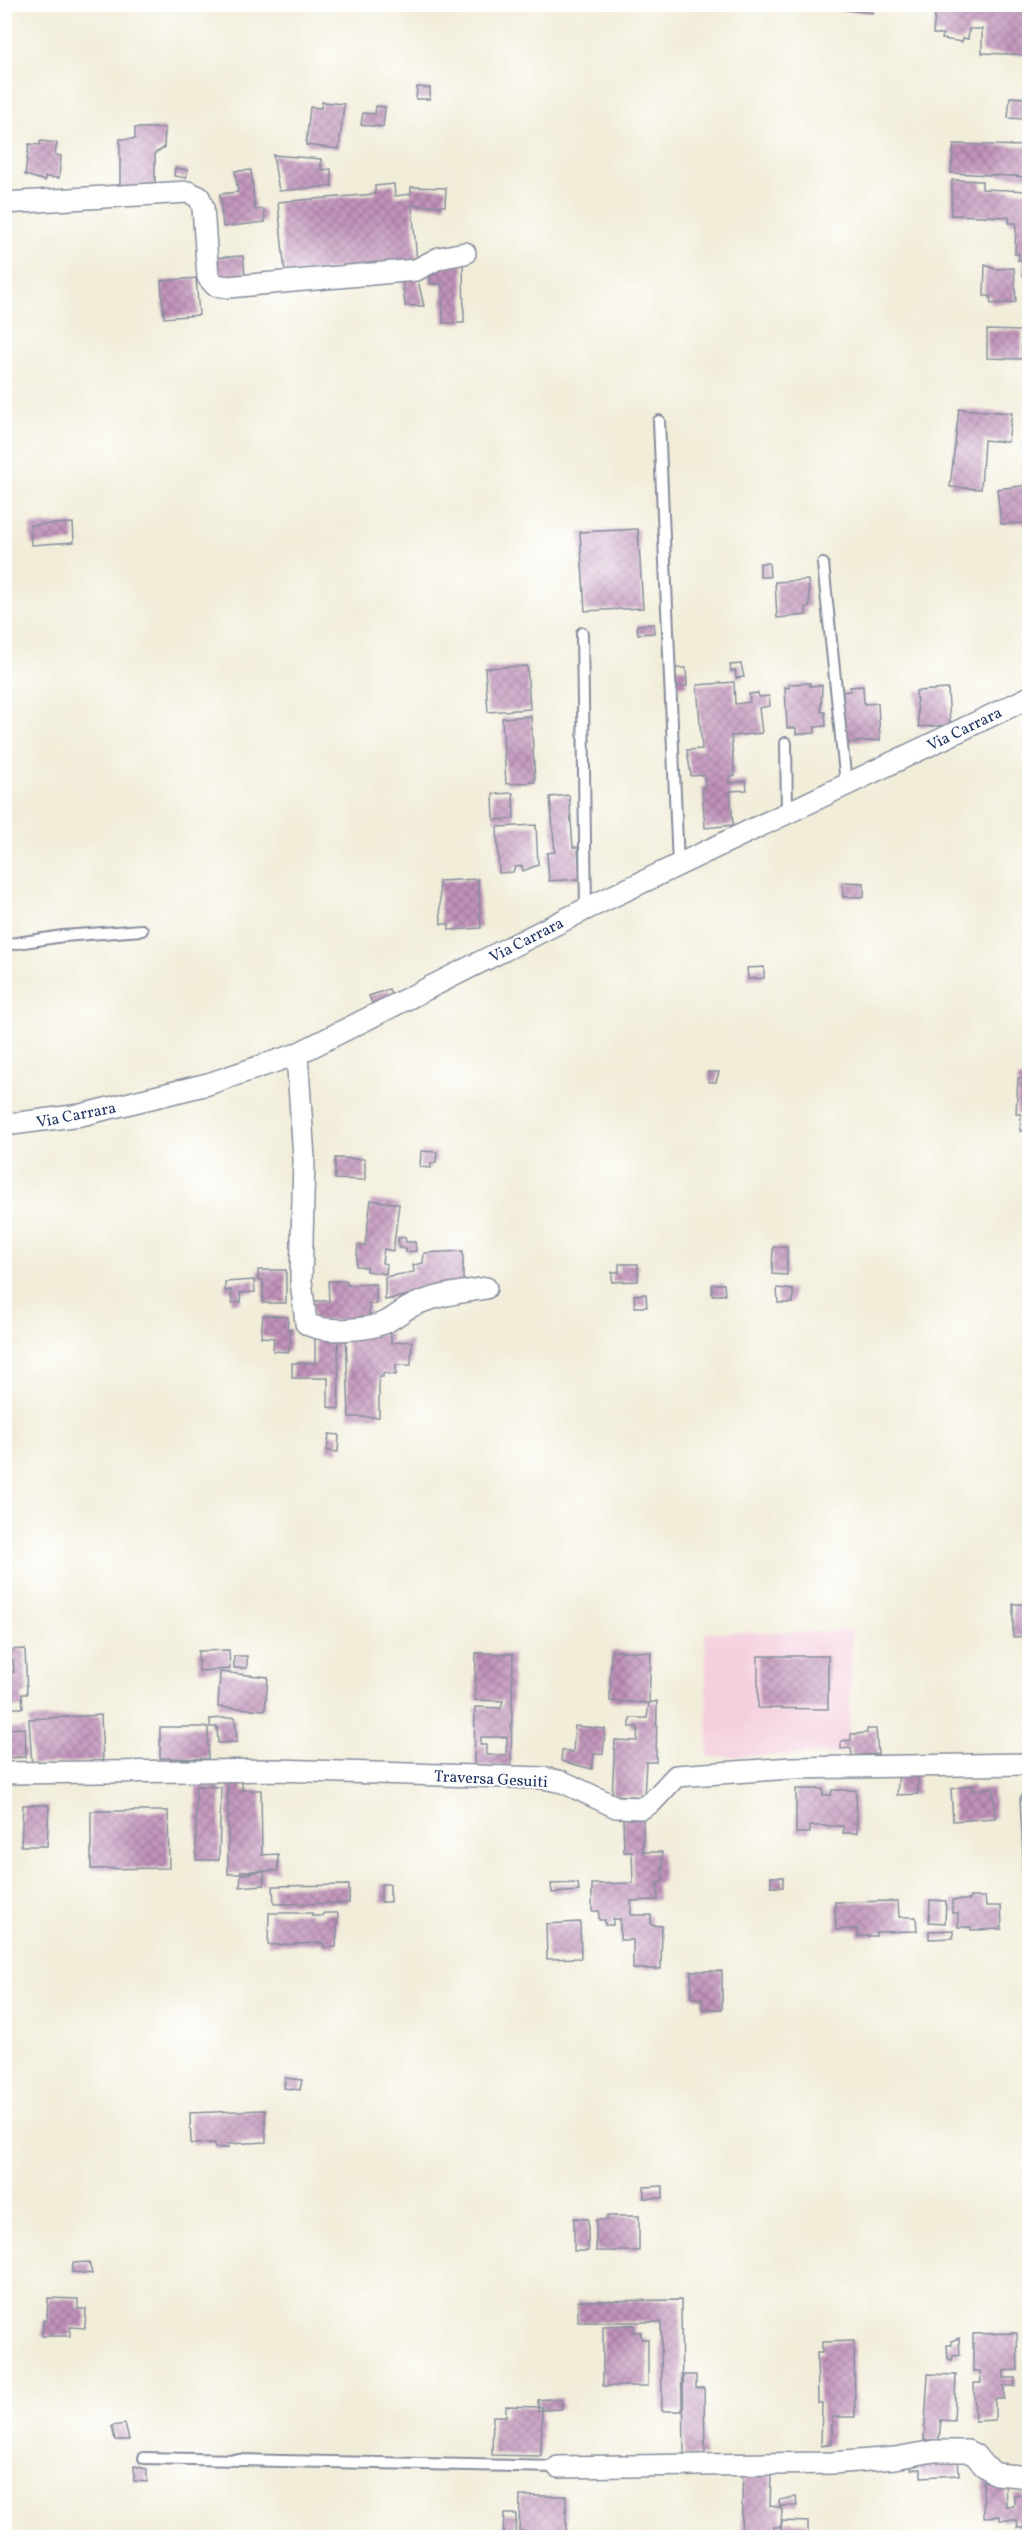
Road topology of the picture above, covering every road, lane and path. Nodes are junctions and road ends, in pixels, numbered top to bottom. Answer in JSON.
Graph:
{"nodes":[{"id":1,"x":4,"y":203,"type":"edge"},
{"id":2,"x":465,"y":253,"type":"dead end"},
{"id":3,"x":659,"y":421,"type":"dead end"},
{"id":4,"x":823,"y":564,"type":"dead end"},
{"id":5,"x":582,"y":633,"type":"dead end"},
{"id":6,"x":1029,"y":697,"type":"edge"},
{"id":7,"x":786,"y":743,"type":"dead end"},
{"id":8,"x":846,"y":784,"type":"junction"},
{"id":9,"x":787,"y":812,"type":"junction"},
{"id":10,"x":678,"y":865,"type":"junction"},
{"id":11,"x":586,"y":909,"type":"junction"},
{"id":12,"x":142,"y":930,"type":"dead end"},
{"id":13,"x":4,"y":945,"type":"edge"},
{"id":14,"x":297,"y":1054,"type":"junction"},
{"id":15,"x":4,"y":1125,"type":"edge"},
{"id":16,"x":486,"y":1288,"type":"dead end"},
{"id":17,"x":1029,"y":1764,"type":"edge"},
{"id":18,"x":4,"y":1773,"type":"edge"},
{"id":19,"x":144,"y":2458,"type":"dead end"},
{"id":20,"x":558,"y":2467,"type":"joint"},
{"id":21,"x":1029,"y":2477,"type":"edge"}],
"edges":[{"from":1,"to":2,"type":"street"},
{"from":3,"to":10,"type":"lane"},
{"from":4,"to":8,"type":"lane"},
{"from":5,"to":11,"type":"lane"},
{"from":6,"to":8,"type":"street","name":"Via Carrara"},
{"from":7,"to":9,"type":"lane"},
{"from":8,"to":9,"type":"street","name":"Via Carrara"},
{"from":9,"to":10,"type":"street","name":"Via Carrara"},
{"from":10,"to":11,"type":"street","name":"Via Carrara"},
{"from":11,"to":14,"type":"street","name":"Via Carrara"},
{"from":12,"to":13,"type":"lane"},
{"from":14,"to":15,"type":"street","name":"Via Carrara"},
{"from":14,"to":16,"type":"street"},
{"from":17,"to":18,"type":"street","name":"Traversa Gesuiti"},
{"from":19,"to":20,"type":"lane"},
{"from":20,"to":21,"type":"street"}]}
